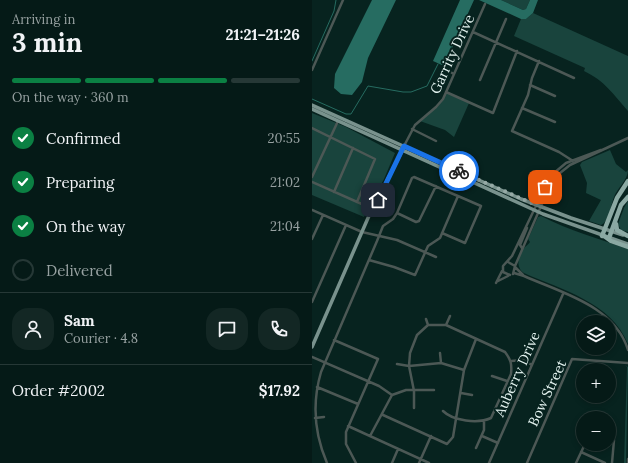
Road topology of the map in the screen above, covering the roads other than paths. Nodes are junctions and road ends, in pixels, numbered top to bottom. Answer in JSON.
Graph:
{"nodes":[{"id":1,"x":343,"y":0,"type":"edge"},
{"id":2,"x":485,"y":4,"type":"dead end"},
{"id":3,"x":506,"y":19,"type":"dead end"},
{"id":4,"x":473,"y":32,"type":"junction"},
{"id":5,"x":495,"y":42,"type":"junction"},
{"id":6,"x":517,"y":52,"type":"junction"},
{"id":7,"x":539,"y":61,"type":"junction"},
{"id":8,"x":443,"y":68,"type":"dead end"},
{"id":9,"x":312,"y":70,"type":"edge"},
{"id":10,"x":454,"y":74,"type":"junction"},
{"id":11,"x":574,"y":78,"type":"dead end"},
{"id":12,"x":480,"y":80,"type":"dead end"},
{"id":13,"x":530,"y":85,"type":"junction"},
{"id":14,"x":446,"y":92,"type":"junction"},
{"id":15,"x":555,"y":96,"type":"dead end"},
{"id":16,"x":312,"y":105,"type":"edge"},
{"id":17,"x":522,"y":108,"type":"junction"},
{"id":18,"x":312,"y":109,"type":"edge"},
{"id":19,"x":338,"y":121,"type":"junction"},
{"id":20,"x":554,"y":122,"type":"dead end"},
{"id":21,"x":312,"y":128,"type":"edge"},
{"id":22,"x":412,"y":129,"type":"junction"},
{"id":23,"x":331,"y":136,"type":"junction"},
{"id":24,"x":628,"y":138,"type":"edge"},
{"id":25,"x":436,"y":141,"type":"dead end"},
{"id":26,"x":404,"y":146,"type":"junction"},
{"id":27,"x":354,"y":148,"type":"junction"},
{"id":28,"x":402,"y":151,"type":"junction"},
{"id":29,"x":574,"y":162,"type":"junction"},
{"id":30,"x":312,"y":177,"type":"edge"},
{"id":31,"x":628,"y":181,"type":"edge"},
{"id":32,"x":312,"y":182,"type":"edge"},
{"id":33,"x":436,"y":186,"type":"junction"},
{"id":34,"x":334,"y":192,"type":"junction"},
{"id":35,"x":458,"y":196,"type":"junction"},
{"id":36,"x":628,"y":197,"type":"edge"},
{"id":37,"x":357,"y":202,"type":"junction"},
{"id":38,"x":538,"y":206,"type":"junction"},
{"id":39,"x":373,"y":209,"type":"junction"},
{"id":40,"x":312,"y":210,"type":"edge"},
{"id":41,"x":536,"y":211,"type":"junction"},
{"id":42,"x":397,"y":213,"type":"junction"},
{"id":43,"x":323,"y":215,"type":"junction"},
{"id":44,"x":616,"y":218,"type":"junction"},
{"id":45,"x":346,"y":225,"type":"junction"},
{"id":46,"x":527,"y":225,"type":"junction"},
{"id":47,"x":605,"y":229,"type":"junction"},
{"id":48,"x":612,"y":231,"type":"junction"},
{"id":49,"x":362,"y":232,"type":"junction"},
{"id":50,"x":442,"y":233,"type":"junction"},
{"id":51,"x":628,"y":236,"type":"edge"},
{"id":52,"x":378,"y":237,"type":"junction"},
{"id":53,"x":605,"y":237,"type":"junction"},
{"id":54,"x":312,"y":239,"type":"edge"},
{"id":55,"x":628,"y":244,"type":"edge"},
{"id":56,"x":628,"y":247,"type":"edge"},
{"id":57,"x":522,"y":248,"type":"junction"},
{"id":58,"x":425,"y":252,"type":"junction"},
{"id":59,"x":436,"y":258,"type":"dead end"},
{"id":60,"x":369,"y":260,"type":"junction"},
{"id":61,"x":508,"y":262,"type":"junction"},
{"id":62,"x":515,"y":266,"type":"junction"},
{"id":63,"x":502,"y":270,"type":"junction"},
{"id":64,"x":514,"y":273,"type":"junction"},
{"id":65,"x":510,"y":275,"type":"junction"},
{"id":66,"x":524,"y":276,"type":"junction"},
{"id":67,"x":563,"y":294,"type":"junction"},
{"id":68,"x":312,"y":302,"type":"edge"},
{"id":69,"x":450,"y":316,"type":"dead end"},
{"id":70,"x":426,"y":319,"type":"dead end"},
{"id":71,"x":428,"y":325,"type":"junction"},
{"id":72,"x":446,"y":325,"type":"junction"},
{"id":73,"x":476,"y":339,"type":"junction"},
{"id":74,"x":334,"y":340,"type":"junction"},
{"id":75,"x":312,"y":347,"type":"edge"},
{"id":76,"x":628,"y":350,"type":"edge"},
{"id":77,"x":440,"y":353,"type":"dead end"},
{"id":78,"x":312,"y":357,"type":"edge"},
{"id":79,"x":511,"y":360,"type":"junction"},
{"id":80,"x":324,"y":362,"type":"junction"},
{"id":81,"x":440,"y":363,"type":"junction"},
{"id":82,"x":628,"y":363,"type":"edge"},
{"id":83,"x":397,"y":364,"type":"dead end"},
{"id":84,"x":532,"y":365,"type":"junction"},
{"id":85,"x":409,"y":366,"type":"junction"},
{"id":86,"x":464,"y":370,"type":"junction"},
{"id":87,"x":492,"y":376,"type":"dead end"},
{"id":88,"x":507,"y":381,"type":"junction"},
{"id":89,"x":368,"y":382,"type":"junction"},
{"id":90,"x":317,"y":387,"type":"junction"},
{"id":91,"x":434,"y":390,"type":"dead end"},
{"id":92,"x":414,"y":391,"type":"junction"},
{"id":93,"x":461,"y":393,"type":"junction"},
{"id":94,"x":392,"y":395,"type":"junction"},
{"id":95,"x":472,"y":395,"type":"dead end"},
{"id":96,"x":358,"y":404,"type":"junction"},
{"id":97,"x":414,"y":408,"type":"dead end"},
{"id":98,"x":443,"y":411,"type":"dead end"},
{"id":99,"x":383,"y":415,"type":"junction"},
{"id":100,"x":324,"y":417,"type":"dead end"},
{"id":101,"x":315,"y":418,"type":"junction"},
{"id":102,"x":457,"y":418,"type":"junction"},
{"id":103,"x":484,"y":421,"type":"junction"},
{"id":104,"x":348,"y":426,"type":"junction"},
{"id":105,"x":370,"y":436,"type":"junction"},
{"id":106,"x":431,"y":436,"type":"junction"},
{"id":107,"x":482,"y":436,"type":"junction"},
{"id":108,"x":498,"y":443,"type":"junction"},
{"id":109,"x":476,"y":448,"type":"dead end"},
{"id":110,"x":398,"y":449,"type":"junction"},
{"id":111,"x":613,"y":451,"type":"edge"},
{"id":112,"x":581,"y":452,"type":"joint"},
{"id":113,"x":421,"y":459,"type":"junction"},
{"id":114,"x":628,"y":459,"type":"edge"},
{"id":115,"x":327,"y":463,"type":"edge"},
{"id":116,"x":356,"y":463,"type":"edge"},
{"id":117,"x":392,"y":463,"type":"edge"},
{"id":118,"x":419,"y":463,"type":"edge"},
{"id":119,"x":429,"y":463,"type":"edge"},
{"id":120,"x":489,"y":463,"type":"edge"},
{"id":121,"x":527,"y":463,"type":"edge"},
{"id":122,"x":576,"y":463,"type":"edge"},
{"id":123,"x":605,"y":463,"type":"edge"},
{"id":124,"x":612,"y":463,"type":"edge"},
{"id":125,"x":628,"y":463,"type":"edge"}],
"edges":[{"from":1,"to":9,"type":"street"},
{"from":2,"to":4,"type":"street","name":"Garrity Drive"},
{"from":3,"to":5,"type":"street"},
{"from":4,"to":5,"type":"street"},
{"from":4,"to":10,"type":"street","name":"Garrity Drive"},
{"from":5,"to":6,"type":"street"},
{"from":5,"to":12,"type":"street"},
{"from":6,"to":7,"type":"street"},
{"from":6,"to":14,"type":"street"},
{"from":7,"to":11,"type":"street"},
{"from":7,"to":13,"type":"street"},
{"from":8,"to":10,"type":"street"},
{"from":10,"to":14,"type":"street","name":"Garrity Drive"},
{"from":13,"to":15,"type":"street"},
{"from":13,"to":17,"type":"street"},
{"from":14,"to":22,"type":"street","name":"Garrity Drive"},
{"from":16,"to":26,"type":"main road"},
{"from":17,"to":20,"type":"street"},
{"from":17,"to":29,"type":"street"},
{"from":18,"to":19,"type":"main road"},
{"from":19,"to":23,"type":"street"},
{"from":19,"to":28,"type":"main road"},
{"from":21,"to":23,"type":"street"},
{"from":22,"to":25,"type":"street"},
{"from":22,"to":26,"type":"street","name":"Garrity Drive"},
{"from":23,"to":27,"type":"street"},
{"from":23,"to":30,"type":"street"},
{"from":24,"to":29,"type":"street"},
{"from":26,"to":28,"type":"main road"},
{"from":26,"to":38,"type":"main road"},
{"from":27,"to":34,"type":"street"},
{"from":27,"to":37,"type":"street"},
{"from":28,"to":39,"type":"main road"},
{"from":28,"to":41,"type":"main road"},
{"from":29,"to":38,"type":"street"},
{"from":31,"to":47,"type":"highway"},
{"from":32,"to":34,"type":"street"},
{"from":33,"to":35,"type":"street"},
{"from":33,"to":42,"type":"street"},
{"from":33,"to":42,"type":"street"},
{"from":34,"to":37,"type":"street"},
{"from":35,"to":50,"type":"street"},
{"from":35,"to":50,"type":"street"},
{"from":36,"to":44,"type":"highway"},
{"from":37,"to":39,"type":"street"},
{"from":38,"to":41,"type":"street"},
{"from":38,"to":47,"type":"main road"},
{"from":39,"to":49,"type":"main road"},
{"from":40,"to":43,"type":"street"},
{"from":41,"to":46,"type":"street"},
{"from":41,"to":53,"type":"main road"},
{"from":41,"to":57,"type":"street"},
{"from":42,"to":52,"type":"street"},
{"from":43,"to":45,"type":"street"},
{"from":43,"to":54,"type":"street"},
{"from":44,"to":48,"type":"highway"},
{"from":44,"to":51,"type":"highway"},
{"from":45,"to":49,"type":"street"},
{"from":45,"to":68,"type":"street"},
{"from":46,"to":57,"type":"street"},
{"from":46,"to":61,"type":"street"},
{"from":47,"to":48,"type":"main road"},
{"from":47,"to":53,"type":"highway"},
{"from":48,"to":51,"type":"main road"},
{"from":48,"to":53,"type":"highway"},
{"from":49,"to":52,"type":"street"},
{"from":49,"to":75,"type":"main road"},
{"from":50,"to":58,"type":"street"},
{"from":52,"to":58,"type":"street"},
{"from":52,"to":60,"type":"street"},
{"from":53,"to":55,"type":"main road"},
{"from":53,"to":56,"type":"highway"},
{"from":57,"to":62,"type":"street"},
{"from":58,"to":59,"type":"street"},
{"from":58,"to":60,"type":"street"},
{"from":60,"to":74,"type":"street"},
{"from":61,"to":62,"type":"street"},
{"from":61,"to":63,"type":"street"},
{"from":62,"to":64,"type":"street"},
{"from":62,"to":66,"type":"street"},
{"from":63,"to":65,"type":"street"},
{"from":63,"to":65,"type":"street"},
{"from":64,"to":65,"type":"street"},
{"from":64,"to":66,"type":"street"},
{"from":66,"to":67,"type":"street"},
{"from":67,"to":76,"type":"street"},
{"from":67,"to":84,"type":"street","name":"Auberry Drive"},
{"from":69,"to":72,"type":"street"},
{"from":70,"to":71,"type":"street"},
{"from":71,"to":72,"type":"street"},
{"from":71,"to":85,"type":"street"},
{"from":72,"to":73,"type":"street"},
{"from":73,"to":79,"type":"street"},
{"from":73,"to":86,"type":"street"},
{"from":74,"to":80,"type":"street"},
{"from":74,"to":89,"type":"street"},
{"from":77,"to":81,"type":"street"},
{"from":78,"to":80,"type":"street"},
{"from":79,"to":84,"type":"street"},
{"from":79,"to":88,"type":"street"},
{"from":80,"to":89,"type":"street"},
{"from":80,"to":90,"type":"street"},
{"from":81,"to":85,"type":"street"},
{"from":81,"to":86,"type":"street"},
{"from":82,"to":121,"type":"street","name":"Bow Street"},
{"from":83,"to":85,"type":"street"},
{"from":84,"to":108,"type":"street","name":"Auberry Drive"},
{"from":85,"to":92,"type":"street"},
{"from":86,"to":93,"type":"street"},
{"from":87,"to":88,"type":"street"},
{"from":88,"to":103,"type":"street"},
{"from":89,"to":94,"type":"street"},
{"from":89,"to":96,"type":"street"},
{"from":90,"to":96,"type":"street"},
{"from":90,"to":101,"type":"street"},
{"from":91,"to":92,"type":"street"},
{"from":92,"to":94,"type":"street"},
{"from":92,"to":97,"type":"street"},
{"from":93,"to":95,"type":"street"},
{"from":93,"to":102,"type":"street"},
{"from":94,"to":99,"type":"street"},
{"from":96,"to":104,"type":"street"},
{"from":98,"to":102,"type":"street"},
{"from":99,"to":105,"type":"street"},
{"from":99,"to":106,"type":"street"},
{"from":100,"to":101,"type":"street"},
{"from":101,"to":115,"type":"street"},
{"from":102,"to":103,"type":"street"},
{"from":102,"to":106,"type":"street"},
{"from":103,"to":107,"type":"street"},
{"from":104,"to":105,"type":"street"},
{"from":104,"to":116,"type":"street"},
{"from":105,"to":110,"type":"street"},
{"from":106,"to":113,"type":"street"},
{"from":107,"to":108,"type":"street"},
{"from":107,"to":109,"type":"street"},
{"from":108,"to":120,"type":"street","name":"Auberry Drive"},
{"from":110,"to":113,"type":"street"},
{"from":110,"to":117,"type":"street"},
{"from":111,"to":124,"type":"street"},
{"from":112,"to":122,"type":"street"},
{"from":112,"to":123,"type":"street"},
{"from":113,"to":118,"type":"street"},
{"from":113,"to":119,"type":"street"},
{"from":114,"to":125,"type":"street"}]}
